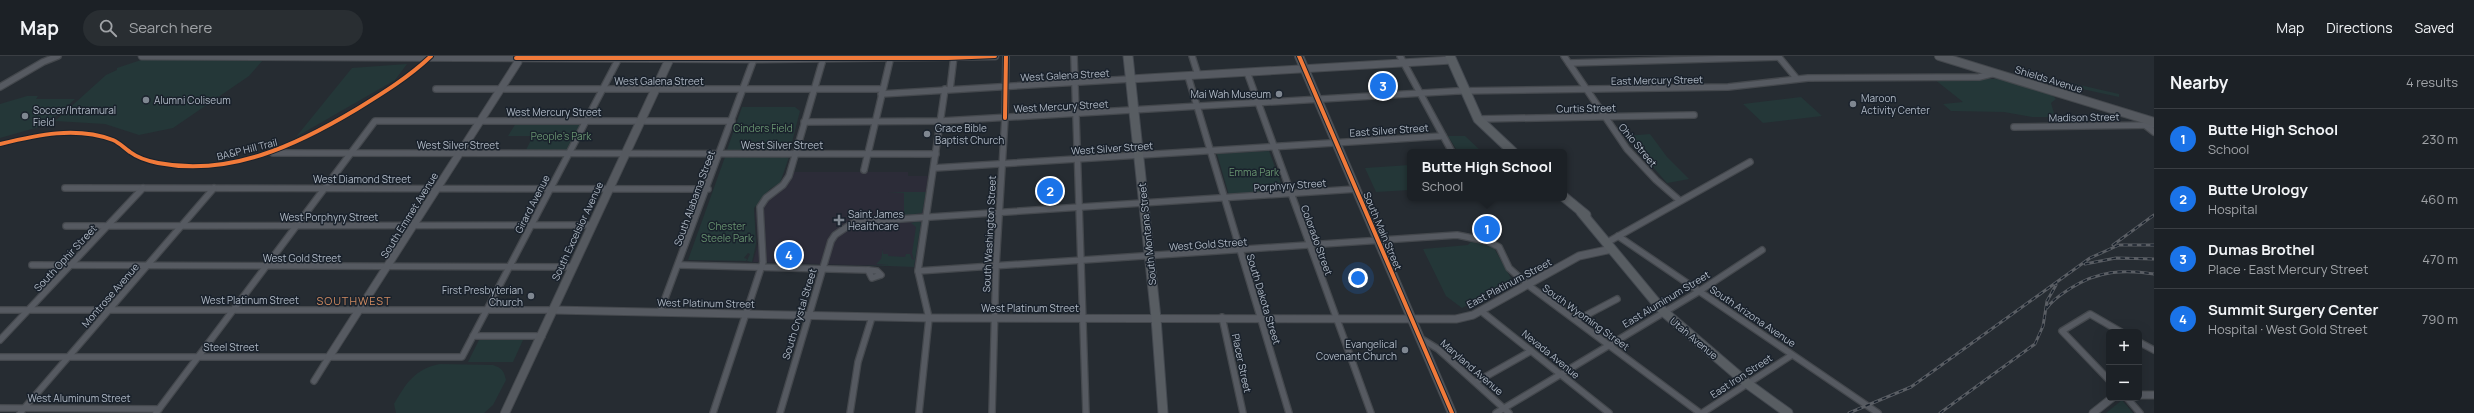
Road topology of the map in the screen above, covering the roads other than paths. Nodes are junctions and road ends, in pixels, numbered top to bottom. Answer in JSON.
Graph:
{"nodes":[{"id":1,"x":58,"y":56,"type":"edge"},
{"id":2,"x":142,"y":56,"type":"edge"},
{"id":3,"x":995,"y":56,"type":"edge"},
{"id":4,"x":1006,"y":56,"type":"edge"},
{"id":5,"x":1074,"y":56,"type":"edge"},
{"id":6,"x":1128,"y":56,"type":"edge"},
{"id":7,"x":1192,"y":56,"type":"edge"},
{"id":8,"x":1300,"y":56,"type":"edge"},
{"id":9,"x":1400,"y":56,"type":"edge"},
{"id":10,"x":1564,"y":56,"type":"edge"},
{"id":11,"x":1778,"y":56,"type":"edge"},
{"id":12,"x":1939,"y":56,"type":"edge"},
{"id":13,"x":426,"y":57,"type":"edge"},
{"id":14,"x":515,"y":57,"type":"edge"},
{"id":15,"x":578,"y":57,"type":"edge"},
{"id":16,"x":671,"y":57,"type":"edge"},
{"id":17,"x":755,"y":57,"type":"edge"},
{"id":18,"x":824,"y":57,"type":"edge"},
{"id":19,"x":891,"y":57,"type":"edge"},
{"id":20,"x":932,"y":57,"type":"edge"},
{"id":21,"x":954,"y":57,"type":"edge"},
{"id":22,"x":618,"y":58,"type":"junction"},
{"id":23,"x":1451,"y":58,"type":"edge"},
{"id":24,"x":1404,"y":63,"type":"junction"},
{"id":25,"x":1569,"y":63,"type":"junction"},
{"id":26,"x":1305,"y":69,"type":"junction"},
{"id":27,"x":1247,"y":72,"type":"junction"},
{"id":28,"x":1995,"y":73,"type":"junction"},
{"id":29,"x":1198,"y":75,"type":"junction"},
{"id":30,"x":1188,"y":76,"type":"junction"},
{"id":31,"x":1130,"y":79,"type":"junction"},
{"id":32,"x":1797,"y":79,"type":"junction"},
{"id":33,"x":1074,"y":82,"type":"junction"},
{"id":34,"x":1006,"y":86,"type":"junction"},
{"id":35,"x":0,"y":87,"type":"edge"},
{"id":36,"x":436,"y":89,"type":"dead end"},
{"id":37,"x":500,"y":89,"type":"junction"},
{"id":38,"x":948,"y":89,"type":"junction"},
{"id":39,"x":603,"y":90,"type":"junction"},
{"id":40,"x":655,"y":90,"type":"junction"},
{"id":41,"x":744,"y":90,"type":"junction"},
{"id":42,"x":814,"y":90,"type":"junction"},
{"id":43,"x":1589,"y":90,"type":"junction"},
{"id":44,"x":881,"y":91,"type":"junction"},
{"id":45,"x":1465,"y":91,"type":"junction"},
{"id":46,"x":1420,"y":93,"type":"junction"},
{"id":47,"x":1318,"y":100,"type":"junction"},
{"id":48,"x":1258,"y":104,"type":"junction"},
{"id":49,"x":1198,"y":107,"type":"junction"},
{"id":50,"x":1134,"y":110,"type":"junction"},
{"id":51,"x":1075,"y":114,"type":"junction"},
{"id":52,"x":1604,"y":116,"type":"junction"},
{"id":53,"x":1694,"y":116,"type":"dead end"},
{"id":54,"x":1006,"y":118,"type":"junction"},
{"id":55,"x":1478,"y":119,"type":"junction"},
{"id":56,"x":480,"y":121,"type":"junction"},
{"id":57,"x":586,"y":121,"type":"junction"},
{"id":58,"x":640,"y":121,"type":"junction"},
{"id":59,"x":732,"y":121,"type":"junction"},
{"id":60,"x":942,"y":121,"type":"junction"},
{"id":61,"x":804,"y":122,"type":"junction"},
{"id":62,"x":875,"y":122,"type":"junction"},
{"id":63,"x":2154,"y":122,"type":"edge"},
{"id":64,"x":2145,"y":125,"type":"junction"},
{"id":65,"x":2154,"y":125,"type":"edge"},
{"id":66,"x":2014,"y":127,"type":"dead end"},
{"id":67,"x":2154,"y":132,"type":"edge"},
{"id":68,"x":1443,"y":136,"type":"junction"},
{"id":69,"x":1337,"y":143,"type":"junction"},
{"id":70,"x":1273,"y":147,"type":"junction"},
{"id":71,"x":1450,"y":149,"type":"edge"},
{"id":72,"x":1510,"y":149,"type":"edge"},
{"id":73,"x":1210,"y":150,"type":"junction"},
{"id":74,"x":273,"y":153,"type":"dead end"},
{"id":75,"x":351,"y":153,"type":"junction"},
{"id":76,"x":625,"y":153,"type":"junction"},
{"id":77,"x":459,"y":154,"type":"junction"},
{"id":78,"x":569,"y":154,"type":"junction"},
{"id":79,"x":721,"y":154,"type":"junction"},
{"id":80,"x":795,"y":154,"type":"junction"},
{"id":81,"x":868,"y":154,"type":"junction"},
{"id":82,"x":936,"y":154,"type":"junction"},
{"id":83,"x":1138,"y":154,"type":"junction"},
{"id":84,"x":1077,"y":159,"type":"junction"},
{"id":85,"x":1750,"y":162,"type":"dead end"},
{"id":86,"x":1001,"y":163,"type":"junction"},
{"id":87,"x":934,"y":168,"type":"junction"},
{"id":88,"x":864,"y":170,"type":"dead end"},
{"id":89,"x":65,"y":188,"type":"dead end"},
{"id":90,"x":143,"y":188,"type":"junction"},
{"id":91,"x":214,"y":188,"type":"junction"},
{"id":92,"x":325,"y":188,"type":"junction"},
{"id":93,"x":437,"y":188,"type":"junction"},
{"id":94,"x":550,"y":188,"type":"junction"},
{"id":95,"x":609,"y":188,"type":"junction"},
{"id":96,"x":708,"y":189,"type":"junction"},
{"id":97,"x":1356,"y":189,"type":"junction"},
{"id":98,"x":1291,"y":193,"type":"junction"},
{"id":99,"x":1224,"y":198,"type":"junction"},
{"id":100,"x":1567,"y":200,"type":"edge"},
{"id":101,"x":1679,"y":200,"type":"junction"},
{"id":102,"x":1144,"y":204,"type":"junction"},
{"id":103,"x":1079,"y":208,"type":"junction"},
{"id":104,"x":1581,"y":212,"type":"junction"},
{"id":105,"x":999,"y":213,"type":"junction"},
{"id":106,"x":927,"y":218,"type":"junction"},
{"id":107,"x":591,"y":225,"type":"junction"},
{"id":108,"x":66,"y":226,"type":"dead end"},
{"id":109,"x":107,"y":226,"type":"junction"},
{"id":110,"x":181,"y":226,"type":"junction"},
{"id":111,"x":296,"y":226,"type":"junction"},
{"id":112,"x":413,"y":226,"type":"junction"},
{"id":113,"x":531,"y":226,"type":"junction"},
{"id":114,"x":1618,"y":236,"type":"junction"},
{"id":115,"x":1378,"y":241,"type":"junction"},
{"id":116,"x":1609,"y":244,"type":"junction"},
{"id":117,"x":1309,"y":246,"type":"junction"},
{"id":118,"x":1239,"y":250,"type":"junction"},
{"id":119,"x":1762,"y":250,"type":"dead end"},
{"id":120,"x":1150,"y":257,"type":"junction"},
{"id":121,"x":1080,"y":260,"type":"junction"},
{"id":122,"x":32,"y":265,"type":"dead end"},
{"id":123,"x":679,"y":265,"type":"junction"},
{"id":124,"x":70,"y":266,"type":"junction"},
{"id":125,"x":388,"y":266,"type":"junction"},
{"id":126,"x":996,"y":266,"type":"junction"},
{"id":127,"x":147,"y":267,"type":"junction"},
{"id":128,"x":266,"y":267,"type":"junction"},
{"id":129,"x":510,"y":267,"type":"junction"},
{"id":130,"x":572,"y":267,"type":"junction"},
{"id":131,"x":762,"y":267,"type":"junction"},
{"id":132,"x":824,"y":268,"type":"junction"},
{"id":133,"x":868,"y":270,"type":"dead end"},
{"id":134,"x":918,"y":271,"type":"junction"},
{"id":135,"x":1528,"y":285,"type":"junction"},
{"id":136,"x":1698,"y":292,"type":"junction"},
{"id":137,"x":1617,"y":298,"type":"dead end"},
{"id":138,"x":0,"y":310,"type":"edge"},
{"id":139,"x":109,"y":310,"type":"junction"},
{"id":140,"x":233,"y":310,"type":"junction"},
{"id":141,"x":360,"y":310,"type":"junction"},
{"id":142,"x":487,"y":310,"type":"junction"},
{"id":143,"x":553,"y":310,"type":"junction"},
{"id":144,"x":27,"y":311,"type":"junction"},
{"id":145,"x":1481,"y":311,"type":"junction"},
{"id":146,"x":660,"y":312,"type":"junction"},
{"id":147,"x":1664,"y":312,"type":"junction"},
{"id":148,"x":746,"y":314,"type":"junction"},
{"id":149,"x":809,"y":316,"type":"junction"},
{"id":150,"x":872,"y":317,"type":"junction"},
{"id":151,"x":1222,"y":317,"type":"junction"},
{"id":152,"x":1259,"y":317,"type":"junction"},
{"id":153,"x":929,"y":318,"type":"junction"},
{"id":154,"x":995,"y":318,"type":"junction"},
{"id":155,"x":1083,"y":318,"type":"junction"},
{"id":156,"x":1156,"y":318,"type":"junction"},
{"id":157,"x":1336,"y":318,"type":"junction"},
{"id":158,"x":1411,"y":318,"type":"junction"},
{"id":159,"x":1577,"y":320,"type":"junction"},
{"id":160,"x":2116,"y":329,"type":"edge"},
{"id":161,"x":473,"y":336,"type":"junction"},
{"id":162,"x":542,"y":336,"type":"junction"},
{"id":163,"x":1420,"y":338,"type":"junction"},
{"id":164,"x":0,"y":340,"type":"edge"},
{"id":165,"x":2142,"y":344,"type":"edge"},
{"id":166,"x":1610,"y":345,"type":"junction"},
{"id":167,"x":2154,"y":350,"type":"edge"},
{"id":168,"x":1531,"y":351,"type":"junction"},
{"id":169,"x":1792,"y":355,"type":"junction"},
{"id":170,"x":68,"y":356,"type":"junction"},
{"id":171,"x":0,"y":357,"type":"edge"},
{"id":172,"x":198,"y":357,"type":"junction"},
{"id":173,"x":462,"y":357,"type":"joint"},
{"id":174,"x":329,"y":358,"type":"junction"},
{"id":175,"x":1560,"y":374,"type":"junction"},
{"id":176,"x":2106,"y":377,"type":"edge"},
{"id":177,"x":314,"y":381,"type":"dead end"},
{"id":178,"x":1476,"y":382,"type":"junction"},
{"id":179,"x":1748,"y":384,"type":"junction"},
{"id":180,"x":2142,"y":395,"type":"edge"},
{"id":181,"x":2154,"y":395,"type":"edge"},
{"id":182,"x":2108,"y":401,"type":"edge"},
{"id":183,"x":2130,"y":401,"type":"edge"},
{"id":184,"x":0,"y":408,"type":"edge"},
{"id":185,"x":22,"y":410,"type":"edge"},
{"id":186,"x":157,"y":411,"type":"edge"},
{"id":187,"x":1506,"y":411,"type":"edge"},
{"id":188,"x":504,"y":413,"type":"edge"},
{"id":189,"x":713,"y":413,"type":"edge"},
{"id":190,"x":780,"y":413,"type":"edge"},
{"id":191,"x":850,"y":413,"type":"edge"},
{"id":192,"x":919,"y":413,"type":"edge"},
{"id":193,"x":992,"y":413,"type":"edge"},
{"id":194,"x":1086,"y":413,"type":"edge"},
{"id":195,"x":1163,"y":413,"type":"edge"},
{"id":196,"x":1243,"y":413,"type":"edge"},
{"id":197,"x":1289,"y":413,"type":"edge"},
{"id":198,"x":1371,"y":413,"type":"edge"},
{"id":199,"x":1452,"y":413,"type":"edge"},
{"id":200,"x":1496,"y":413,"type":"edge"},
{"id":201,"x":1609,"y":413,"type":"edge"},
{"id":202,"x":1701,"y":413,"type":"edge"},
{"id":203,"x":1788,"y":413,"type":"edge"},
{"id":204,"x":1878,"y":413,"type":"edge"},
{"id":205,"x":2093,"y":413,"type":"edge"},
{"id":206,"x":2140,"y":413,"type":"edge"}],
"edges":[{"from":1,"to":35,"type":"street"},
{"from":2,"to":13,"type":"street"},
{"from":3,"to":21,"type":"street"},
{"from":4,"to":34,"type":"street","name":"South Washington Street"},
{"from":5,"to":33,"type":"street"},
{"from":6,"to":31,"type":"main road","name":"South Montana Street"},
{"from":7,"to":29,"type":"street"},
{"from":8,"to":26,"type":"main road","name":"South Main Street"},
{"from":9,"to":24,"type":"street"},
{"from":10,"to":25,"type":"street","name":"Ohio Street"},
{"from":11,"to":25,"type":"street"},
{"from":11,"to":32,"type":"street"},
{"from":12,"to":28,"type":"main road","name":"Shields Avenue"},
{"from":13,"to":14,"type":"street"},
{"from":14,"to":15,"type":"street"},
{"from":14,"to":37,"type":"street","name":"South Emmet Avenue"},
{"from":15,"to":22,"type":"street"},
{"from":16,"to":17,"type":"street"},
{"from":16,"to":22,"type":"street"},
{"from":16,"to":40,"type":"main road","name":"South Excelsior Avenue"},
{"from":17,"to":18,"type":"street"},
{"from":17,"to":41,"type":"street","name":"South Alabama Street"},
{"from":18,"to":19,"type":"street"},
{"from":18,"to":42,"type":"street"},
{"from":19,"to":20,"type":"street"},
{"from":19,"to":44,"type":"street"},
{"from":20,"to":21,"type":"street"},
{"from":21,"to":38,"type":"street"},
{"from":22,"to":39,"type":"street","name":"Girard Avenue"},
{"from":23,"to":24,"type":"street","name":"West Galena Street"},
{"from":23,"to":45,"type":"main road"},
{"from":24,"to":26,"type":"street","name":"West Galena Street"},
{"from":24,"to":46,"type":"street"},
{"from":25,"to":43,"type":"street","name":"Ohio Street"},
{"from":26,"to":27,"type":"street","name":"West Galena Street"},
{"from":26,"to":47,"type":"main road","name":"South Main Street"},
{"from":27,"to":29,"type":"street","name":"West Galena Street"},
{"from":27,"to":48,"type":"street","name":"Colorado Street"},
{"from":28,"to":32,"type":"street","name":"East Mercury Street"},
{"from":28,"to":63,"type":"main road","name":"Shields Avenue"},
{"from":29,"to":30,"type":"street","name":"West Galena Street"},
{"from":30,"to":31,"type":"street","name":"West Galena Street"},
{"from":30,"to":49,"type":"street","name":"South Dakota Street"},
{"from":31,"to":33,"type":"street","name":"West Galena Street"},
{"from":31,"to":50,"type":"main road","name":"South Montana Street"},
{"from":32,"to":43,"type":"street","name":"East Mercury Street"},
{"from":33,"to":34,"type":"street","name":"West Galena Street"},
{"from":33,"to":51,"type":"street"},
{"from":34,"to":38,"type":"street","name":"West Galena Street"},
{"from":34,"to":54,"type":"street","name":"South Washington Street"},
{"from":36,"to":37,"type":"street","name":"West Galena Street"},
{"from":37,"to":39,"type":"street","name":"West Galena Street"},
{"from":37,"to":56,"type":"street","name":"South Emmet Avenue"},
{"from":38,"to":44,"type":"street","name":"West Galena Street"},
{"from":38,"to":60,"type":"street"},
{"from":39,"to":40,"type":"street","name":"West Galena Street"},
{"from":39,"to":57,"type":"street","name":"Girard Avenue"},
{"from":40,"to":41,"type":"street","name":"West Galena Street"},
{"from":40,"to":58,"type":"main road","name":"South Excelsior Avenue"},
{"from":41,"to":42,"type":"street","name":"West Galena Street"},
{"from":41,"to":59,"type":"street","name":"South Alabama Street"},
{"from":42,"to":44,"type":"street","name":"West Galena Street"},
{"from":42,"to":61,"type":"street"},
{"from":43,"to":45,"type":"street","name":"East Mercury Street"},
{"from":43,"to":52,"type":"street","name":"Ohio Street"},
{"from":44,"to":62,"type":"street"},
{"from":45,"to":46,"type":"street","name":"East Mercury Street"},
{"from":45,"to":55,"type":"main road"},
{"from":46,"to":47,"type":"street","name":"East Mercury Street"},
{"from":46,"to":68,"type":"street"},
{"from":47,"to":48,"type":"street","name":"West Mercury Street"},
{"from":47,"to":69,"type":"main road","name":"South Main Street"},
{"from":48,"to":49,"type":"street","name":"West Mercury Street"},
{"from":48,"to":70,"type":"street","name":"Colorado Street"},
{"from":49,"to":50,"type":"street","name":"West Mercury Street"},
{"from":49,"to":73,"type":"street","name":"South Dakota Street"},
{"from":50,"to":51,"type":"street","name":"West Mercury Street"},
{"from":50,"to":83,"type":"main road","name":"South Montana Street"},
{"from":51,"to":54,"type":"street","name":"West Mercury Street"},
{"from":51,"to":84,"type":"street"},
{"from":52,"to":53,"type":"street","name":"Curtis Street"},
{"from":52,"to":55,"type":"street","name":"Curtis Street"},
{"from":52,"to":101,"type":"street","name":"Ohio Street"},
{"from":54,"to":60,"type":"street","name":"West Mercury Street"},
{"from":54,"to":86,"type":"street","name":"South Washington Street"},
{"from":55,"to":72,"type":"main road"},
{"from":56,"to":57,"type":"street","name":"West Mercury Street"},
{"from":56,"to":75,"type":"street","name":"West Mercury Street"},
{"from":56,"to":77,"type":"street","name":"South Emmet Avenue"},
{"from":57,"to":58,"type":"street","name":"West Mercury Street"},
{"from":57,"to":78,"type":"street","name":"Girard Avenue"},
{"from":58,"to":59,"type":"street","name":"West Mercury Street"},
{"from":58,"to":76,"type":"main road","name":"South Excelsior Avenue"},
{"from":59,"to":79,"type":"street","name":"South Alabama Street"},
{"from":60,"to":62,"type":"street","name":"West Mercury Street"},
{"from":60,"to":82,"type":"street"},
{"from":61,"to":62,"type":"street","name":"West Mercury Street"},
{"from":61,"to":80,"type":"street"},
{"from":62,"to":81,"type":"street"},
{"from":64,"to":65,"type":"street","name":"Madison Street"},
{"from":64,"to":66,"type":"street","name":"Madison Street"},
{"from":64,"to":67,"type":"street"},
{"from":68,"to":69,"type":"street","name":"East Silver Street"},
{"from":68,"to":71,"type":"street"},
{"from":69,"to":70,"type":"street","name":"East Silver Street"},
{"from":69,"to":97,"type":"main road","name":"South Main Street"},
{"from":70,"to":73,"type":"street","name":"West Silver Street"},
{"from":70,"to":98,"type":"street","name":"Colorado Street"},
{"from":73,"to":83,"type":"street","name":"West Silver Street"},
{"from":73,"to":99,"type":"street","name":"South Dakota Street"},
{"from":74,"to":75,"type":"street","name":"West Silver Street"},
{"from":75,"to":77,"type":"street","name":"West Silver Street"},
{"from":75,"to":92,"type":"street"},
{"from":76,"to":78,"type":"street","name":"West Silver Street"},
{"from":76,"to":79,"type":"street","name":"West Silver Street"},
{"from":76,"to":95,"type":"main road","name":"South Excelsior Avenue"},
{"from":77,"to":78,"type":"street","name":"West Silver Street"},
{"from":77,"to":93,"type":"street","name":"South Emmet Avenue"},
{"from":78,"to":94,"type":"street","name":"Girard Avenue"},
{"from":79,"to":80,"type":"street","name":"West Silver Street"},
{"from":79,"to":96,"type":"street","name":"South Alabama Street"},
{"from":80,"to":81,"type":"street","name":"West Silver Street"},
{"from":80,"to":131,"type":"street"},
{"from":81,"to":82,"type":"street","name":"West Silver Street"},
{"from":81,"to":88,"type":"street"},
{"from":82,"to":87,"type":"street"},
{"from":83,"to":84,"type":"street","name":"West Silver Street"},
{"from":83,"to":102,"type":"main road","name":"South Montana Street"},
{"from":84,"to":86,"type":"street","name":"West Silver Street"},
{"from":84,"to":103,"type":"street"},
{"from":85,"to":101,"type":"street","name":"East Platinum Street"},
{"from":86,"to":87,"type":"street","name":"West Silver Street"},
{"from":86,"to":105,"type":"street","name":"South Washington Street"},
{"from":87,"to":106,"type":"street"},
{"from":89,"to":90,"type":"street","name":"West Diamond Street"},
{"from":90,"to":91,"type":"street","name":"West Diamond Street"},
{"from":90,"to":109,"type":"street","name":"South Ophir Street"},
{"from":91,"to":92,"type":"street","name":"West Diamond Street"},
{"from":91,"to":110,"type":"street","name":"Montrose Avenue"},
{"from":92,"to":93,"type":"street","name":"West Diamond Street"},
{"from":92,"to":111,"type":"street"},
{"from":93,"to":94,"type":"street","name":"West Diamond Street"},
{"from":93,"to":112,"type":"street","name":"South Emmet Avenue"},
{"from":94,"to":95,"type":"street","name":"West Diamond Street"},
{"from":94,"to":113,"type":"street","name":"Girard Avenue"},
{"from":95,"to":96,"type":"street","name":"West Diamond Street"},
{"from":95,"to":107,"type":"main road","name":"South Excelsior Avenue"},
{"from":96,"to":123,"type":"street","name":"South Alabama Street"},
{"from":97,"to":98,"type":"street","name":"Porphyry Street"},
{"from":97,"to":115,"type":"main road","name":"South Main Street"},
{"from":98,"to":99,"type":"street","name":"Porphyry Street"},
{"from":98,"to":117,"type":"street","name":"Colorado Street"},
{"from":99,"to":102,"type":"street"},
{"from":99,"to":118,"type":"street","name":"South Dakota Street"},
{"from":100,"to":104,"type":"main road"},
{"from":101,"to":114,"type":"street","name":"East Platinum Street"},
{"from":102,"to":103,"type":"street"},
{"from":102,"to":120,"type":"main road","name":"South Montana Street"},
{"from":103,"to":105,"type":"street"},
{"from":103,"to":121,"type":"street"},
{"from":104,"to":116,"type":"main road","name":"Utah Avenue"},
{"from":104,"to":116,"type":"main road","name":"Utah Avenue"},
{"from":105,"to":106,"type":"street"},
{"from":105,"to":126,"type":"street","name":"South Washington Street"},
{"from":106,"to":132,"type":"street","name":"South Crystal Street"},
{"from":106,"to":134,"type":"street"},
{"from":107,"to":113,"type":"street","name":"West Porphyry Street"},
{"from":107,"to":130,"type":"main road","name":"South Excelsior Avenue"},
{"from":108,"to":109,"type":"street","name":"West Porphyry Street"},
{"from":109,"to":110,"type":"street","name":"West Porphyry Street"},
{"from":109,"to":124,"type":"street","name":"South Ophir Street"},
{"from":110,"to":111,"type":"street","name":"West Porphyry Street"},
{"from":110,"to":127,"type":"street","name":"Montrose Avenue"},
{"from":111,"to":112,"type":"street","name":"West Porphyry Street"},
{"from":111,"to":128,"type":"street"},
{"from":112,"to":113,"type":"street","name":"West Porphyry Street"},
{"from":112,"to":125,"type":"street","name":"South Emmet Avenue"},
{"from":113,"to":129,"type":"street","name":"Girard Avenue"},
{"from":114,"to":116,"type":"street","name":"East Platinum Street"},
{"from":114,"to":136,"type":"street","name":"South Arizona Avenue"},
{"from":115,"to":117,"type":"street","name":"West Gold Street"},
{"from":115,"to":135,"type":"street","name":"South Wyoming Street"},
{"from":115,"to":158,"type":"main road","name":"South Main Street"},
{"from":116,"to":135,"type":"street","name":"East Platinum Street"},
{"from":116,"to":147,"type":"main road","name":"Utah Avenue"},
{"from":117,"to":118,"type":"street","name":"West Gold Street"},
{"from":117,"to":157,"type":"street","name":"Colorado Street"},
{"from":118,"to":120,"type":"street","name":"West Gold Street"},
{"from":118,"to":152,"type":"street","name":"South Dakota Street"},
{"from":119,"to":136,"type":"street","name":"East Aluminum Street"},
{"from":120,"to":121,"type":"street","name":"West Gold Street"},
{"from":120,"to":156,"type":"main road","name":"South Montana Street"},
{"from":121,"to":126,"type":"street","name":"West Gold Street"},
{"from":121,"to":155,"type":"street"},
{"from":122,"to":124,"type":"street","name":"West Gold Street"},
{"from":123,"to":131,"type":"street"},
{"from":123,"to":146,"type":"street","name":"South Alabama Street"},
{"from":124,"to":127,"type":"street","name":"West Gold Street"},
{"from":124,"to":144,"type":"street","name":"South Ophir Street"},
{"from":125,"to":128,"type":"street","name":"West Gold Street"},
{"from":125,"to":129,"type":"street","name":"West Gold Street"},
{"from":125,"to":141,"type":"street","name":"South Emmet Avenue"},
{"from":126,"to":134,"type":"street","name":"West Gold Street"},
{"from":126,"to":154,"type":"street","name":"South Washington Street"},
{"from":127,"to":128,"type":"street","name":"West Gold Street"},
{"from":127,"to":139,"type":"street","name":"Montrose Avenue"},
{"from":128,"to":140,"type":"street"},
{"from":129,"to":130,"type":"street","name":"West Gold Street"},
{"from":129,"to":142,"type":"street","name":"Girard Avenue"},
{"from":130,"to":143,"type":"main road","name":"South Excelsior Avenue"},
{"from":131,"to":132,"type":"street"},
{"from":131,"to":148,"type":"street"},
{"from":132,"to":133,"type":"street"},
{"from":132,"to":149,"type":"street","name":"South Crystal Street"},
{"from":134,"to":153,"type":"street"},
{"from":135,"to":145,"type":"street","name":"East Platinum Street"},
{"from":135,"to":159,"type":"street","name":"South Wyoming Street"},
{"from":136,"to":147,"type":"street","name":"East Aluminum Street"},
{"from":136,"to":169,"type":"street","name":"South Arizona Avenue"},
{"from":137,"to":159,"type":"street"},
{"from":138,"to":144,"type":"street","name":"West Platinum Street"},
{"from":139,"to":140,"type":"street","name":"West Platinum Street"},
{"from":139,"to":144,"type":"street","name":"West Platinum Street"},
{"from":139,"to":170,"type":"street","name":"Montrose Avenue"},
{"from":140,"to":141,"type":"street","name":"West Platinum Street"},
{"from":140,"to":172,"type":"street"},
{"from":141,"to":142,"type":"street","name":"West Platinum Street"},
{"from":141,"to":174,"type":"street","name":"South Emmet Avenue"},
{"from":142,"to":143,"type":"street","name":"West Platinum Street"},
{"from":142,"to":161,"type":"street","name":"Girard Avenue"},
{"from":143,"to":146,"type":"street","name":"West Platinum Street"},
{"from":143,"to":162,"type":"main road","name":"South Excelsior Avenue"},
{"from":144,"to":164,"type":"street","name":"South Ophir Street"},
{"from":145,"to":158,"type":"street","name":"East Platinum Street"},
{"from":145,"to":168,"type":"street","name":"Nevada Avenue"},
{"from":146,"to":148,"type":"street","name":"West Platinum Street"},
{"from":147,"to":166,"type":"street","name":"East Aluminum Street"},
{"from":147,"to":179,"type":"main road","name":"Utah Avenue"},
{"from":148,"to":149,"type":"street","name":"West Platinum Street"},
{"from":148,"to":189,"type":"street"},
{"from":149,"to":150,"type":"street","name":"West Platinum Street"},
{"from":149,"to":190,"type":"street","name":"South Crystal Street"},
{"from":150,"to":153,"type":"street","name":"West Platinum Street"},
{"from":150,"to":191,"type":"street"},
{"from":151,"to":152,"type":"street","name":"West Platinum Street"},
{"from":151,"to":156,"type":"street","name":"West Platinum Street"},
{"from":151,"to":196,"type":"street","name":"Placer Street"},
{"from":152,"to":157,"type":"street","name":"West Platinum Street"},
{"from":152,"to":197,"type":"street","name":"South Dakota Street"},
{"from":153,"to":154,"type":"street","name":"West Platinum Street"},
{"from":153,"to":192,"type":"street"},
{"from":154,"to":155,"type":"street","name":"West Platinum Street"},
{"from":154,"to":193,"type":"street","name":"South Washington Street"},
{"from":155,"to":156,"type":"street","name":"West Platinum Street"},
{"from":155,"to":194,"type":"street"},
{"from":156,"to":195,"type":"main road","name":"South Montana Street"},
{"from":157,"to":158,"type":"street","name":"West Platinum Street"},
{"from":157,"to":198,"type":"street","name":"Colorado Street"},
{"from":158,"to":163,"type":"main road","name":"South Main Street"},
{"from":159,"to":166,"type":"street","name":"South Wyoming Street"},
{"from":160,"to":176,"type":"street"},
{"from":161,"to":162,"type":"street"},
{"from":161,"to":173,"type":"street","name":"Girard Avenue"},
{"from":162,"to":188,"type":"main road","name":"South Excelsior Avenue"},
{"from":163,"to":178,"type":"street","name":"Maryland Avenue"},
{"from":163,"to":199,"type":"main road","name":"South Main Street"},
{"from":165,"to":167,"type":"street"},
{"from":166,"to":175,"type":"street","name":"East Aluminum Street"},
{"from":166,"to":202,"type":"street","name":"South Wyoming Street"},
{"from":168,"to":175,"type":"street","name":"Nevada Avenue"},
{"from":168,"to":178,"type":"street"},
{"from":169,"to":179,"type":"street","name":"East Iron Street"},
{"from":169,"to":204,"type":"street","name":"South Arizona Avenue"},
{"from":170,"to":171,"type":"street","name":"Steel Street"},
{"from":170,"to":172,"type":"street","name":"Steel Street"},
{"from":170,"to":185,"type":"street","name":"Montrose Avenue"},
{"from":172,"to":174,"type":"street","name":"Steel Street"},
{"from":172,"to":186,"type":"street"},
{"from":173,"to":174,"type":"street","name":"Steel Street"},
{"from":174,"to":177,"type":"street","name":"South Emmet Avenue"},
{"from":175,"to":187,"type":"street","name":"East Aluminum Street"},
{"from":175,"to":201,"type":"street","name":"Nevada Avenue"},
{"from":178,"to":187,"type":"street","name":"Maryland Avenue"},
{"from":179,"to":202,"type":"street","name":"East Iron Street"},
{"from":179,"to":203,"type":"main road","name":"Utah Avenue"},
{"from":180,"to":181,"type":"street"},
{"from":182,"to":205,"type":"street"},
{"from":183,"to":206,"type":"street"},
{"from":184,"to":185,"type":"street","name":"West Aluminum Street"},
{"from":185,"to":186,"type":"street","name":"West Aluminum Street"},
{"from":187,"to":200,"type":"street","name":"East Aluminum Street"}]}
